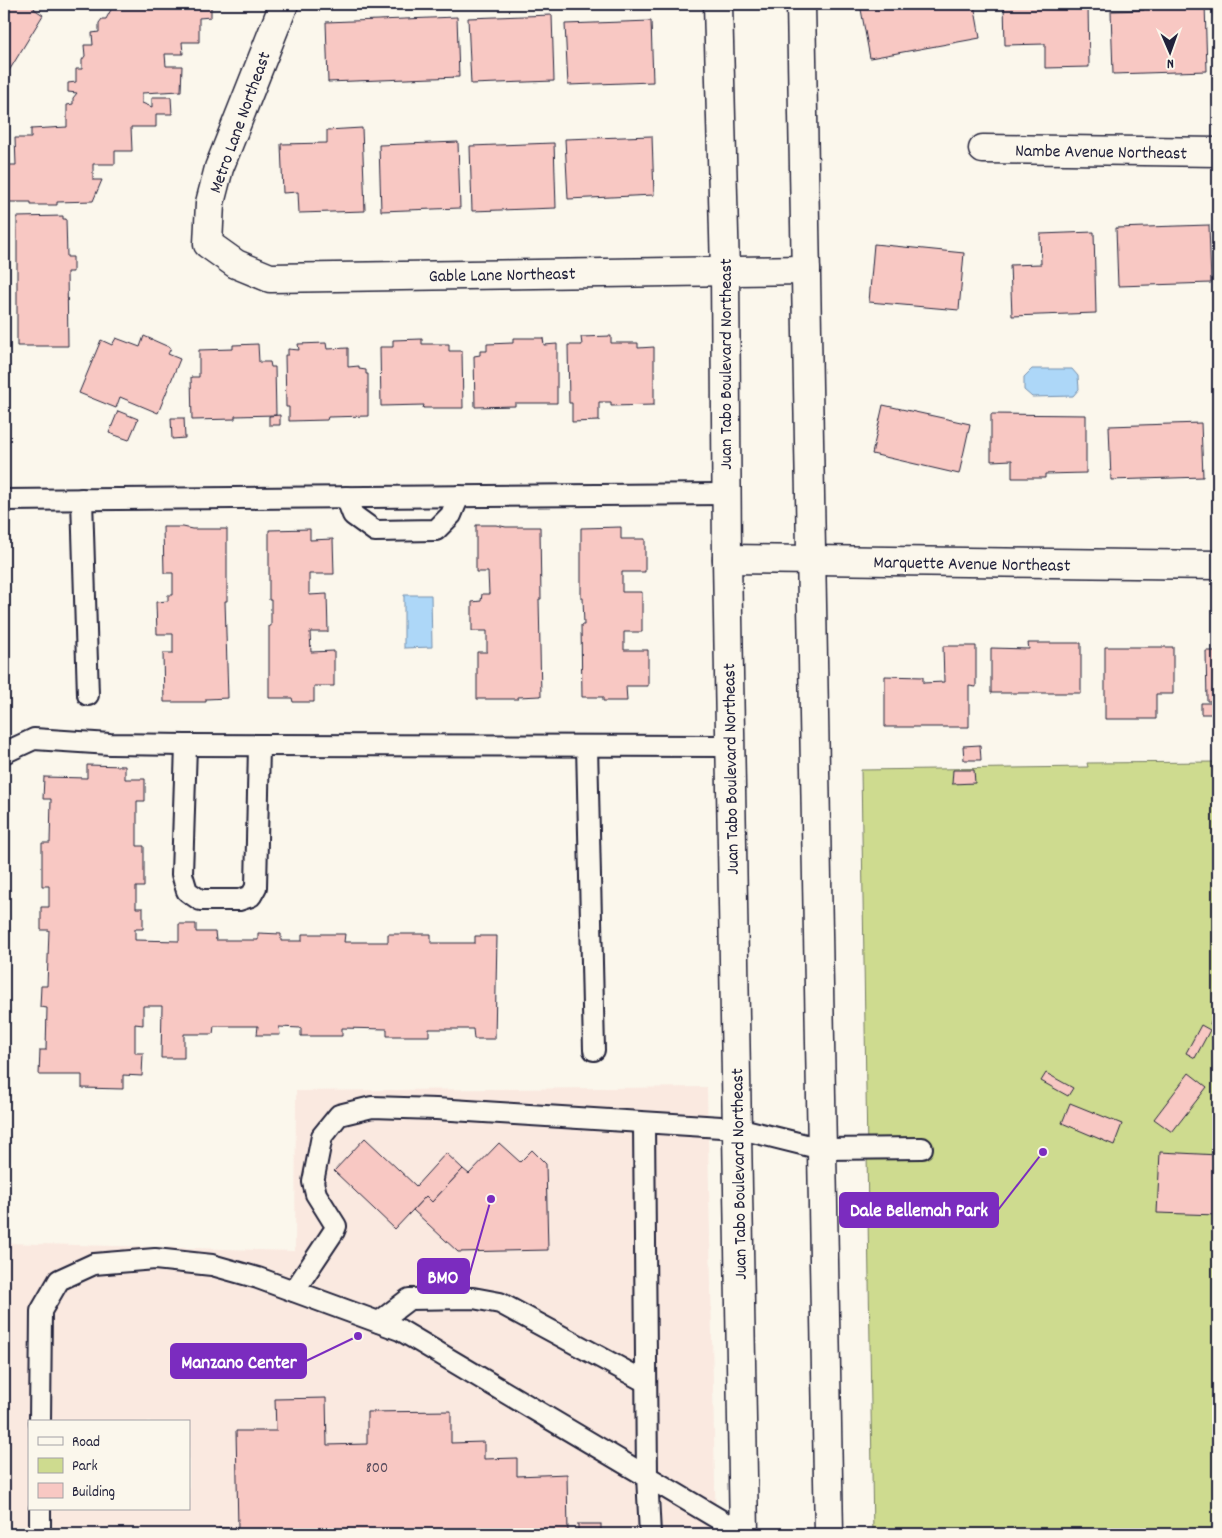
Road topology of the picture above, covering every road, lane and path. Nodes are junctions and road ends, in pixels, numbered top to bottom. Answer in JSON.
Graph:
{"nodes":[{"id":1,"x":284,"y":4,"type":"edge"},
{"id":2,"x":718,"y":4,"type":"edge"},
{"id":3,"x":801,"y":4,"type":"edge"},
{"id":4,"x":983,"y":149,"type":"dead end"},
{"id":5,"x":1218,"y":152,"type":"edge"},
{"id":6,"x":208,"y":244,"type":"joint"},
{"id":7,"x":806,"y":270,"type":"junction"},
{"id":8,"x":725,"y":271,"type":"junction"},
{"id":9,"x":726,"y":494,"type":"junction"},
{"id":10,"x":458,"y":496,"type":"junction"},
{"id":11,"x":346,"y":498,"type":"junction"},
{"id":12,"x":82,"y":499,"type":"junction"},
{"id":13,"x":4,"y":500,"type":"edge"},
{"id":14,"x":727,"y":559,"type":"junction"},
{"id":15,"x":810,"y":561,"type":"junction"},
{"id":16,"x":1218,"y":565,"type":"edge"},
{"id":17,"x":88,"y":695,"type":"dead end"},
{"id":18,"x":186,"y":746,"type":"junction"},
{"id":19,"x":259,"y":746,"type":"junction"},
{"id":20,"x":587,"y":746,"type":"junction"},
{"id":21,"x":730,"y":746,"type":"junction"},
{"id":22,"x":4,"y":753,"type":"edge"},
{"id":23,"x":594,"y":1050,"type":"dead end"},
{"id":24,"x":644,"y":1122,"type":"junction"},
{"id":25,"x":737,"y":1128,"type":"junction"},
{"id":26,"x":922,"y":1148,"type":"dead end"},
{"id":27,"x":822,"y":1149,"type":"junction"},
{"id":28,"x":294,"y":1291,"type":"junction"},
{"id":29,"x":379,"y":1322,"type":"junction"},
{"id":30,"x":646,"y":1382,"type":"junction"},
{"id":31,"x":40,"y":1420,"type":"edge"},
{"id":32,"x":647,"y":1476,"type":"junction"},
{"id":33,"x":40,"y":1510,"type":"edge"},
{"id":34,"x":40,"y":1534,"type":"edge"},
{"id":35,"x":650,"y":1534,"type":"edge"},
{"id":36,"x":744,"y":1534,"type":"edge"},
{"id":37,"x":828,"y":1534,"type":"edge"}],
"edges":[{"from":1,"to":6,"type":"main road","name":"Metro Lane Northeast"},
{"from":2,"to":8,"type":"main road","name":"Juan Tabo Boulevard Northeast"},
{"from":3,"to":7,"type":"main road"},
{"from":4,"to":5,"type":"main road","name":"Nambe Avenue Northeast"},
{"from":6,"to":8,"type":"main road","name":"Gable Lane Northeast"},
{"from":7,"to":8,"type":"main road","name":"Gable Lane Northeast"},
{"from":7,"to":15,"type":"main road"},
{"from":8,"to":9,"type":"main road","name":"Juan Tabo Boulevard Northeast"},
{"from":9,"to":10,"type":"lane"},
{"from":9,"to":14,"type":"main road","name":"Juan Tabo Boulevard Northeast"},
{"from":10,"to":11,"type":"lane"},
{"from":10,"to":11,"type":"lane"},
{"from":11,"to":12,"type":"lane"},
{"from":12,"to":13,"type":"lane"},
{"from":12,"to":17,"type":"lane"},
{"from":14,"to":15,"type":"main road","name":"Marquette Avenue Northeast"},
{"from":14,"to":21,"type":"main road","name":"Juan Tabo Boulevard Northeast"},
{"from":15,"to":16,"type":"main road","name":"Marquette Avenue Northeast"},
{"from":15,"to":27,"type":"main road"},
{"from":18,"to":19,"type":"lane"},
{"from":18,"to":19,"type":"lane"},
{"from":18,"to":22,"type":"lane"},
{"from":19,"to":20,"type":"lane"},
{"from":20,"to":21,"type":"lane"},
{"from":20,"to":23,"type":"lane"},
{"from":21,"to":25,"type":"main road","name":"Juan Tabo Boulevard Northeast"},
{"from":24,"to":25,"type":"lane"},
{"from":24,"to":28,"type":"lane"},
{"from":24,"to":30,"type":"lane"},
{"from":25,"to":27,"type":"lane"},
{"from":25,"to":36,"type":"main road","name":"Juan Tabo Boulevard Northeast"},
{"from":26,"to":27,"type":"lane"},
{"from":27,"to":37,"type":"main road"},
{"from":28,"to":29,"type":"lane"},
{"from":28,"to":31,"type":"lane"},
{"from":29,"to":30,"type":"lane"},
{"from":29,"to":32,"type":"lane"},
{"from":30,"to":32,"type":"lane"},
{"from":32,"to":35,"type":"lane"},
{"from":32,"to":36,"type":"lane"},
{"from":33,"to":34,"type":"lane"}]}
